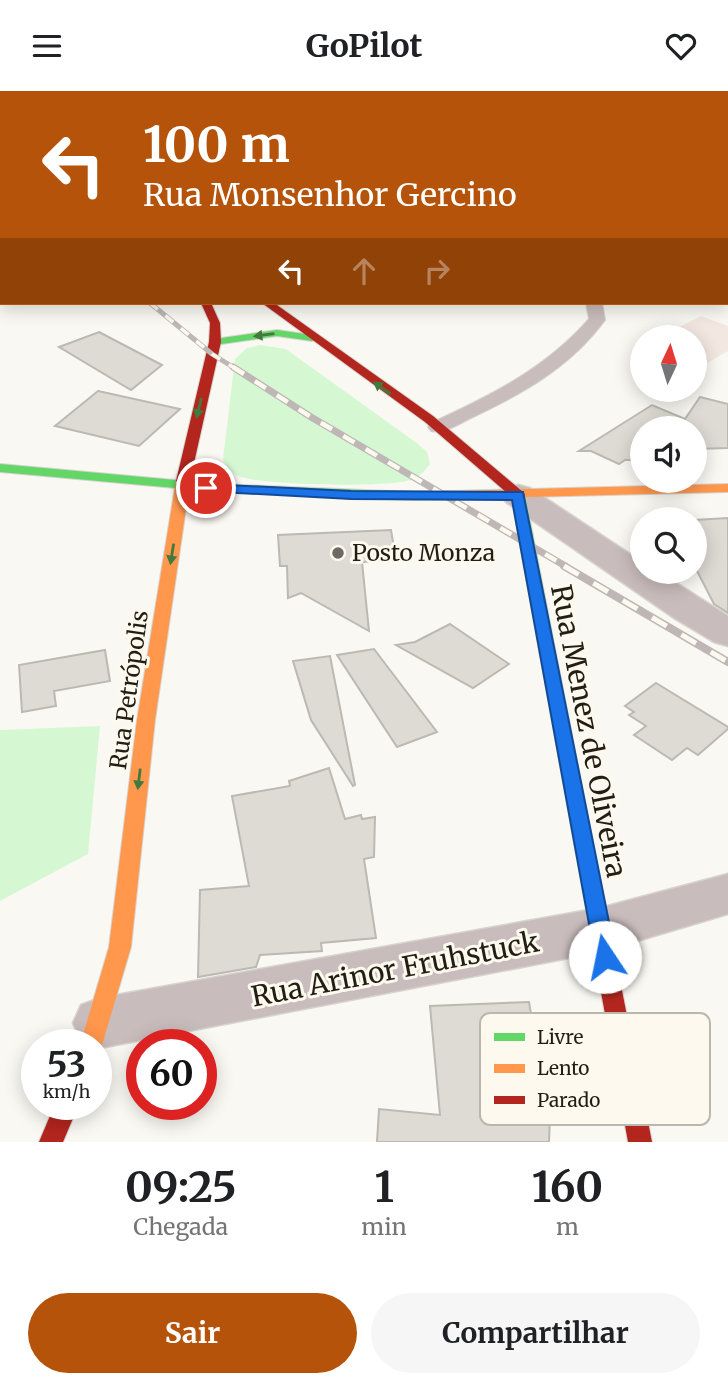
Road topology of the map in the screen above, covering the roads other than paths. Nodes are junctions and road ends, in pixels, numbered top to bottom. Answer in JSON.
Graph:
{"nodes":[{"id":1,"x":207,"y":305,"type":"edge"},
{"id":2,"x":270,"y":305,"type":"edge"},
{"id":3,"x":594,"y":305,"type":"edge"},
{"id":4,"x":313,"y":338,"type":"junction"},
{"id":5,"x":215,"y":342,"type":"junction"},
{"id":6,"x":437,"y":428,"type":"junction"},
{"id":7,"x":498,"y":458,"type":"dead end"},
{"id":8,"x":0,"y":468,"type":"edge"},
{"id":9,"x":550,"y":476,"type":"dead end"},
{"id":10,"x":182,"y":486,"type":"junction"},
{"id":11,"x":728,"y":488,"type":"edge"},
{"id":12,"x":616,"y":492,"type":"junction"},
{"id":13,"x":518,"y":495,"type":"junction"},
{"id":14,"x":728,"y":633,"type":"edge"},
{"id":15,"x":728,"y":894,"type":"edge"},
{"id":16,"x":600,"y":930,"type":"junction"},
{"id":17,"x":616,"y":1013,"type":"edge"},
{"id":18,"x":97,"y":1029,"type":"edge"},
{"id":19,"x":112,"y":1031,"type":"edge"},
{"id":20,"x":60,"y":1120,"type":"edge"},
{"id":21,"x":51,"y":1142,"type":"edge"}],
"edges":[{"from":1,"to":5,"type":"main road"},
{"from":2,"to":4,"type":"main road"},
{"from":3,"to":6,"type":"lane"},
{"from":4,"to":5,"type":"main road","one_way":true},
{"from":6,"to":4,"type":"main road","one_way":true},
{"from":5,"to":10,"type":"main road","name":"Rua Petrópolis","one_way":true},
{"from":6,"to":7,"type":"main road"},
{"from":6,"to":13,"type":"main road"},
{"from":8,"to":10,"type":"main road"},
{"from":9,"to":12,"type":"main road"},
{"from":10,"to":13,"type":"main road"},
{"from":10,"to":18,"type":"main road","name":"Rua Petrópolis","one_way":true},
{"from":11,"to":12,"type":"main road"},
{"from":12,"to":13,"type":"main road"},
{"from":13,"to":14,"type":"street"},
{"from":13,"to":16,"type":"main road","name":"Rua Menez de Oliveira"},
{"from":15,"to":16,"type":"street","name":"Rua Arinor Fruhstuck"},
{"from":16,"to":17,"type":"main road","name":"Rua Menez de Oliveira"},
{"from":16,"to":19,"type":"street","name":"Rua Arinor Fruhstuck"},
{"from":20,"to":21,"type":"main road"}]}
